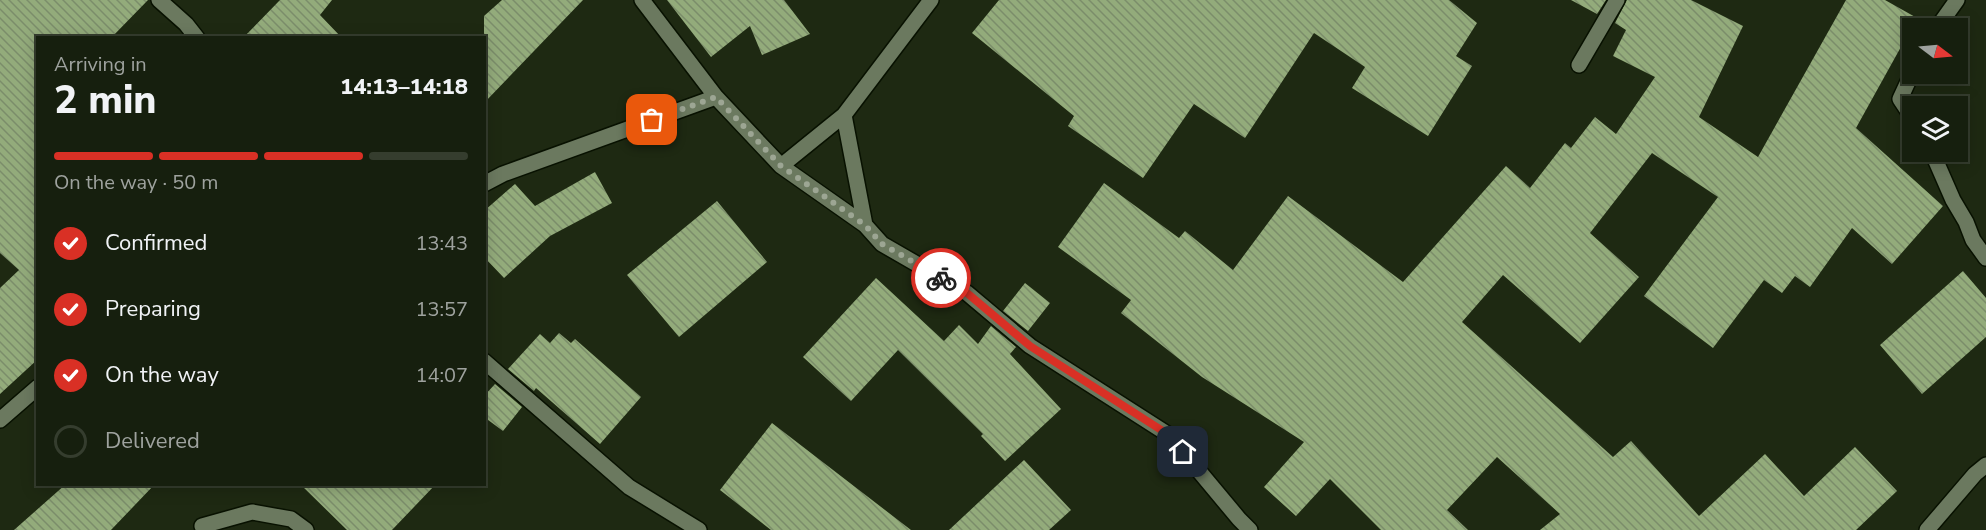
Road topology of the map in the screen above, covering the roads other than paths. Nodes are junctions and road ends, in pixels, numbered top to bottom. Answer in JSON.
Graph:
{"nodes":[{"id":1,"x":159,"y":0,"type":"edge"},
{"id":2,"x":642,"y":0,"type":"edge"},
{"id":3,"x":931,"y":0,"type":"edge"},
{"id":4,"x":1617,"y":0,"type":"edge"},
{"id":5,"x":1957,"y":0,"type":"edge"},
{"id":6,"x":1944,"y":18,"type":"edge"},
{"id":7,"x":195,"y":36,"type":"edge"},
{"id":8,"x":1579,"y":65,"type":"dead end"},
{"id":9,"x":1907,"y":84,"type":"edge"},
{"id":10,"x":716,"y":97,"type":"junction"},
{"id":11,"x":1902,"y":102,"type":"edge"},
{"id":12,"x":844,"y":115,"type":"junction"},
{"id":13,"x":1937,"y":162,"type":"edge"},
{"id":14,"x":781,"y":166,"type":"junction"},
{"id":15,"x":486,"y":183,"type":"edge"},
{"id":16,"x":865,"y":225,"type":"junction"},
{"id":17,"x":1986,"y":258,"type":"edge"},
{"id":18,"x":486,"y":363,"type":"edge"},
{"id":19,"x":36,"y":389,"type":"edge"},
{"id":20,"x":0,"y":420,"type":"edge"},
{"id":21,"x":1986,"y":465,"type":"edge"},
{"id":22,"x":202,"y":526,"type":"dead end"},
{"id":23,"x":306,"y":530,"type":"edge"},
{"id":24,"x":699,"y":530,"type":"edge"},
{"id":25,"x":1250,"y":530,"type":"edge"},
{"id":26,"x":1927,"y":530,"type":"edge"}],
"edges":[{"from":1,"to":7,"type":"street"},
{"from":2,"to":10,"type":"street"},
{"from":3,"to":12,"type":"street"},
{"from":4,"to":8,"type":"street"},
{"from":5,"to":6,"type":"street"},
{"from":9,"to":11,"type":"street"},
{"from":10,"to":14,"type":"street"},
{"from":10,"to":15,"type":"street"},
{"from":12,"to":14,"type":"street"},
{"from":12,"to":16,"type":"street"},
{"from":13,"to":17,"type":"street"},
{"from":14,"to":16,"type":"street"},
{"from":16,"to":25,"type":"street"},
{"from":18,"to":24,"type":"street"},
{"from":19,"to":20,"type":"street"},
{"from":21,"to":26,"type":"street"},
{"from":22,"to":23,"type":"street"}]}
